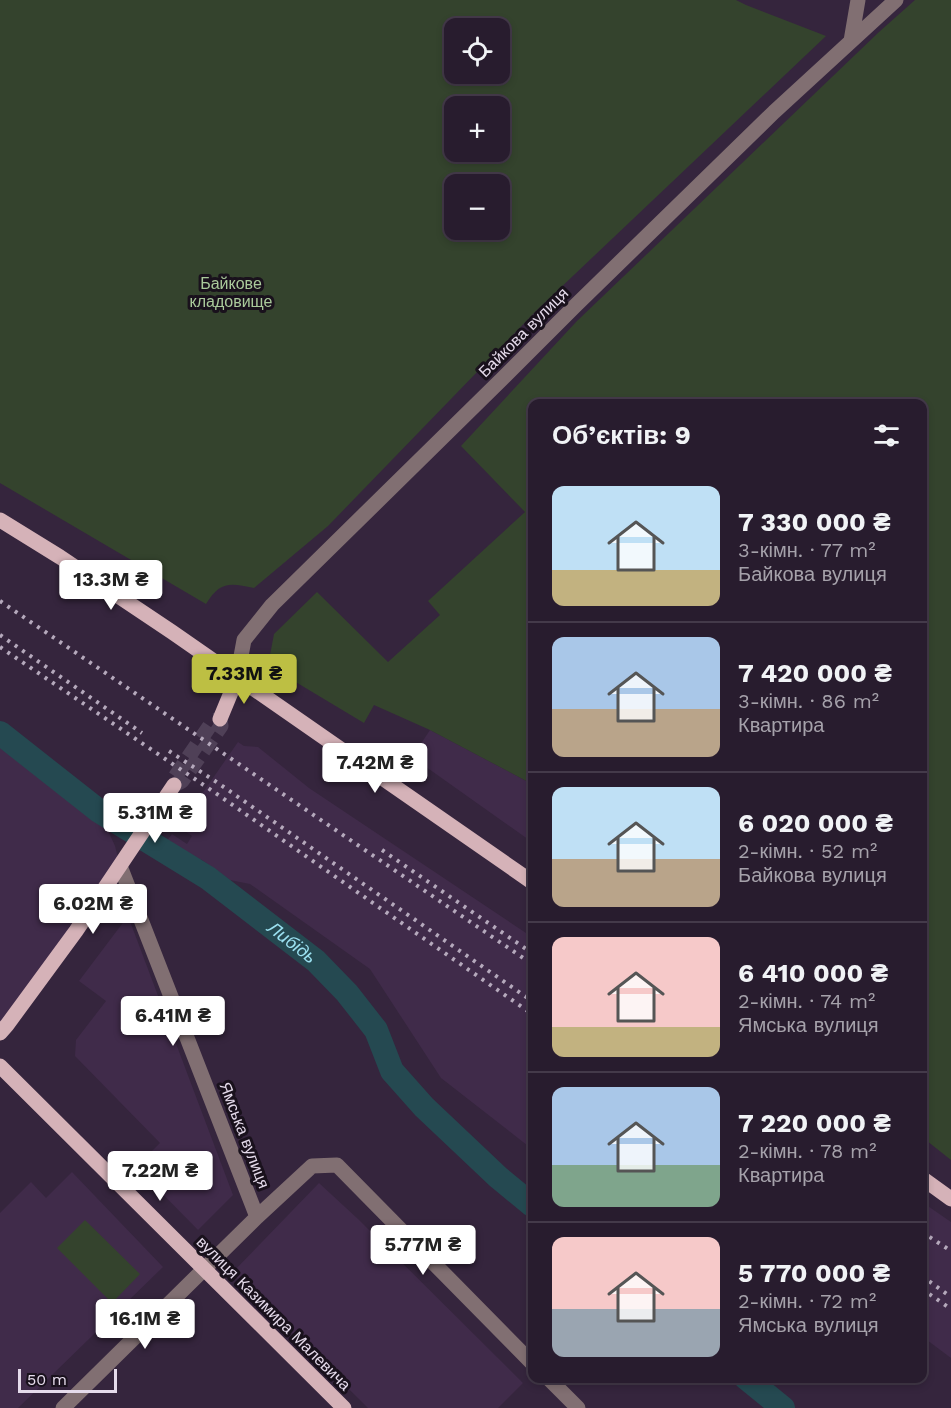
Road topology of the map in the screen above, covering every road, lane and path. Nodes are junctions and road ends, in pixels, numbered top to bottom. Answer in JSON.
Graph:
{"nodes":[{"id":1,"x":858,"y":0,"type":"edge"},
{"id":2,"x":896,"y":0,"type":"edge"},
{"id":3,"x":851,"y":41,"type":"junction"},
{"id":4,"x":0,"y":520,"type":"edge"},
{"id":5,"x":237,"y":678,"type":"junction"},
{"id":6,"x":220,"y":719,"type":"tunnel mouth"},
{"id":7,"x":174,"y":785,"type":"dead end"},
{"id":8,"x":124,"y":859,"type":"junction"},
{"id":9,"x":528,"y":879,"type":"edge"},
{"id":10,"x":0,"y":1033,"type":"edge"},
{"id":11,"x":0,"y":1066,"type":"edge"},
{"id":12,"x":927,"y":1182,"type":"edge"},
{"id":13,"x":951,"y":1199,"type":"edge"},
{"id":14,"x":257,"y":1217,"type":"junction"},
{"id":15,"x":204,"y":1269,"type":"junction"},
{"id":16,"x":528,"y":1359,"type":"edge"},
{"id":17,"x":553,"y":1383,"type":"edge"},
{"id":18,"x":63,"y":1408,"type":"edge"},
{"id":19,"x":344,"y":1408,"type":"edge"},
{"id":20,"x":578,"y":1408,"type":"edge"}],
"edges":[{"from":1,"to":3,"type":"street"},
{"from":2,"to":3,"type":"street","name":"Байкова вулиця"},
{"from":3,"to":5,"type":"street","name":"Байкова вулиця"},
{"from":4,"to":5,"type":"main road"},
{"from":5,"to":6,"type":"main road","name":"Байкова вулиця"},
{"from":5,"to":9,"type":"main road"},
{"from":7,"to":8,"type":"main road"},
{"from":8,"to":10,"type":"main road"},
{"from":8,"to":14,"type":"street","name":"Ямська вулиця"},
{"from":11,"to":15,"type":"main road","name":"вулиця Казимира Малевича"},
{"from":12,"to":13,"type":"main road"},
{"from":14,"to":15,"type":"street"},
{"from":14,"to":16,"type":"street"},
{"from":15,"to":18,"type":"street"},
{"from":15,"to":19,"type":"main road","name":"вулиця Казимира Малевича"},
{"from":17,"to":20,"type":"street"}]}
